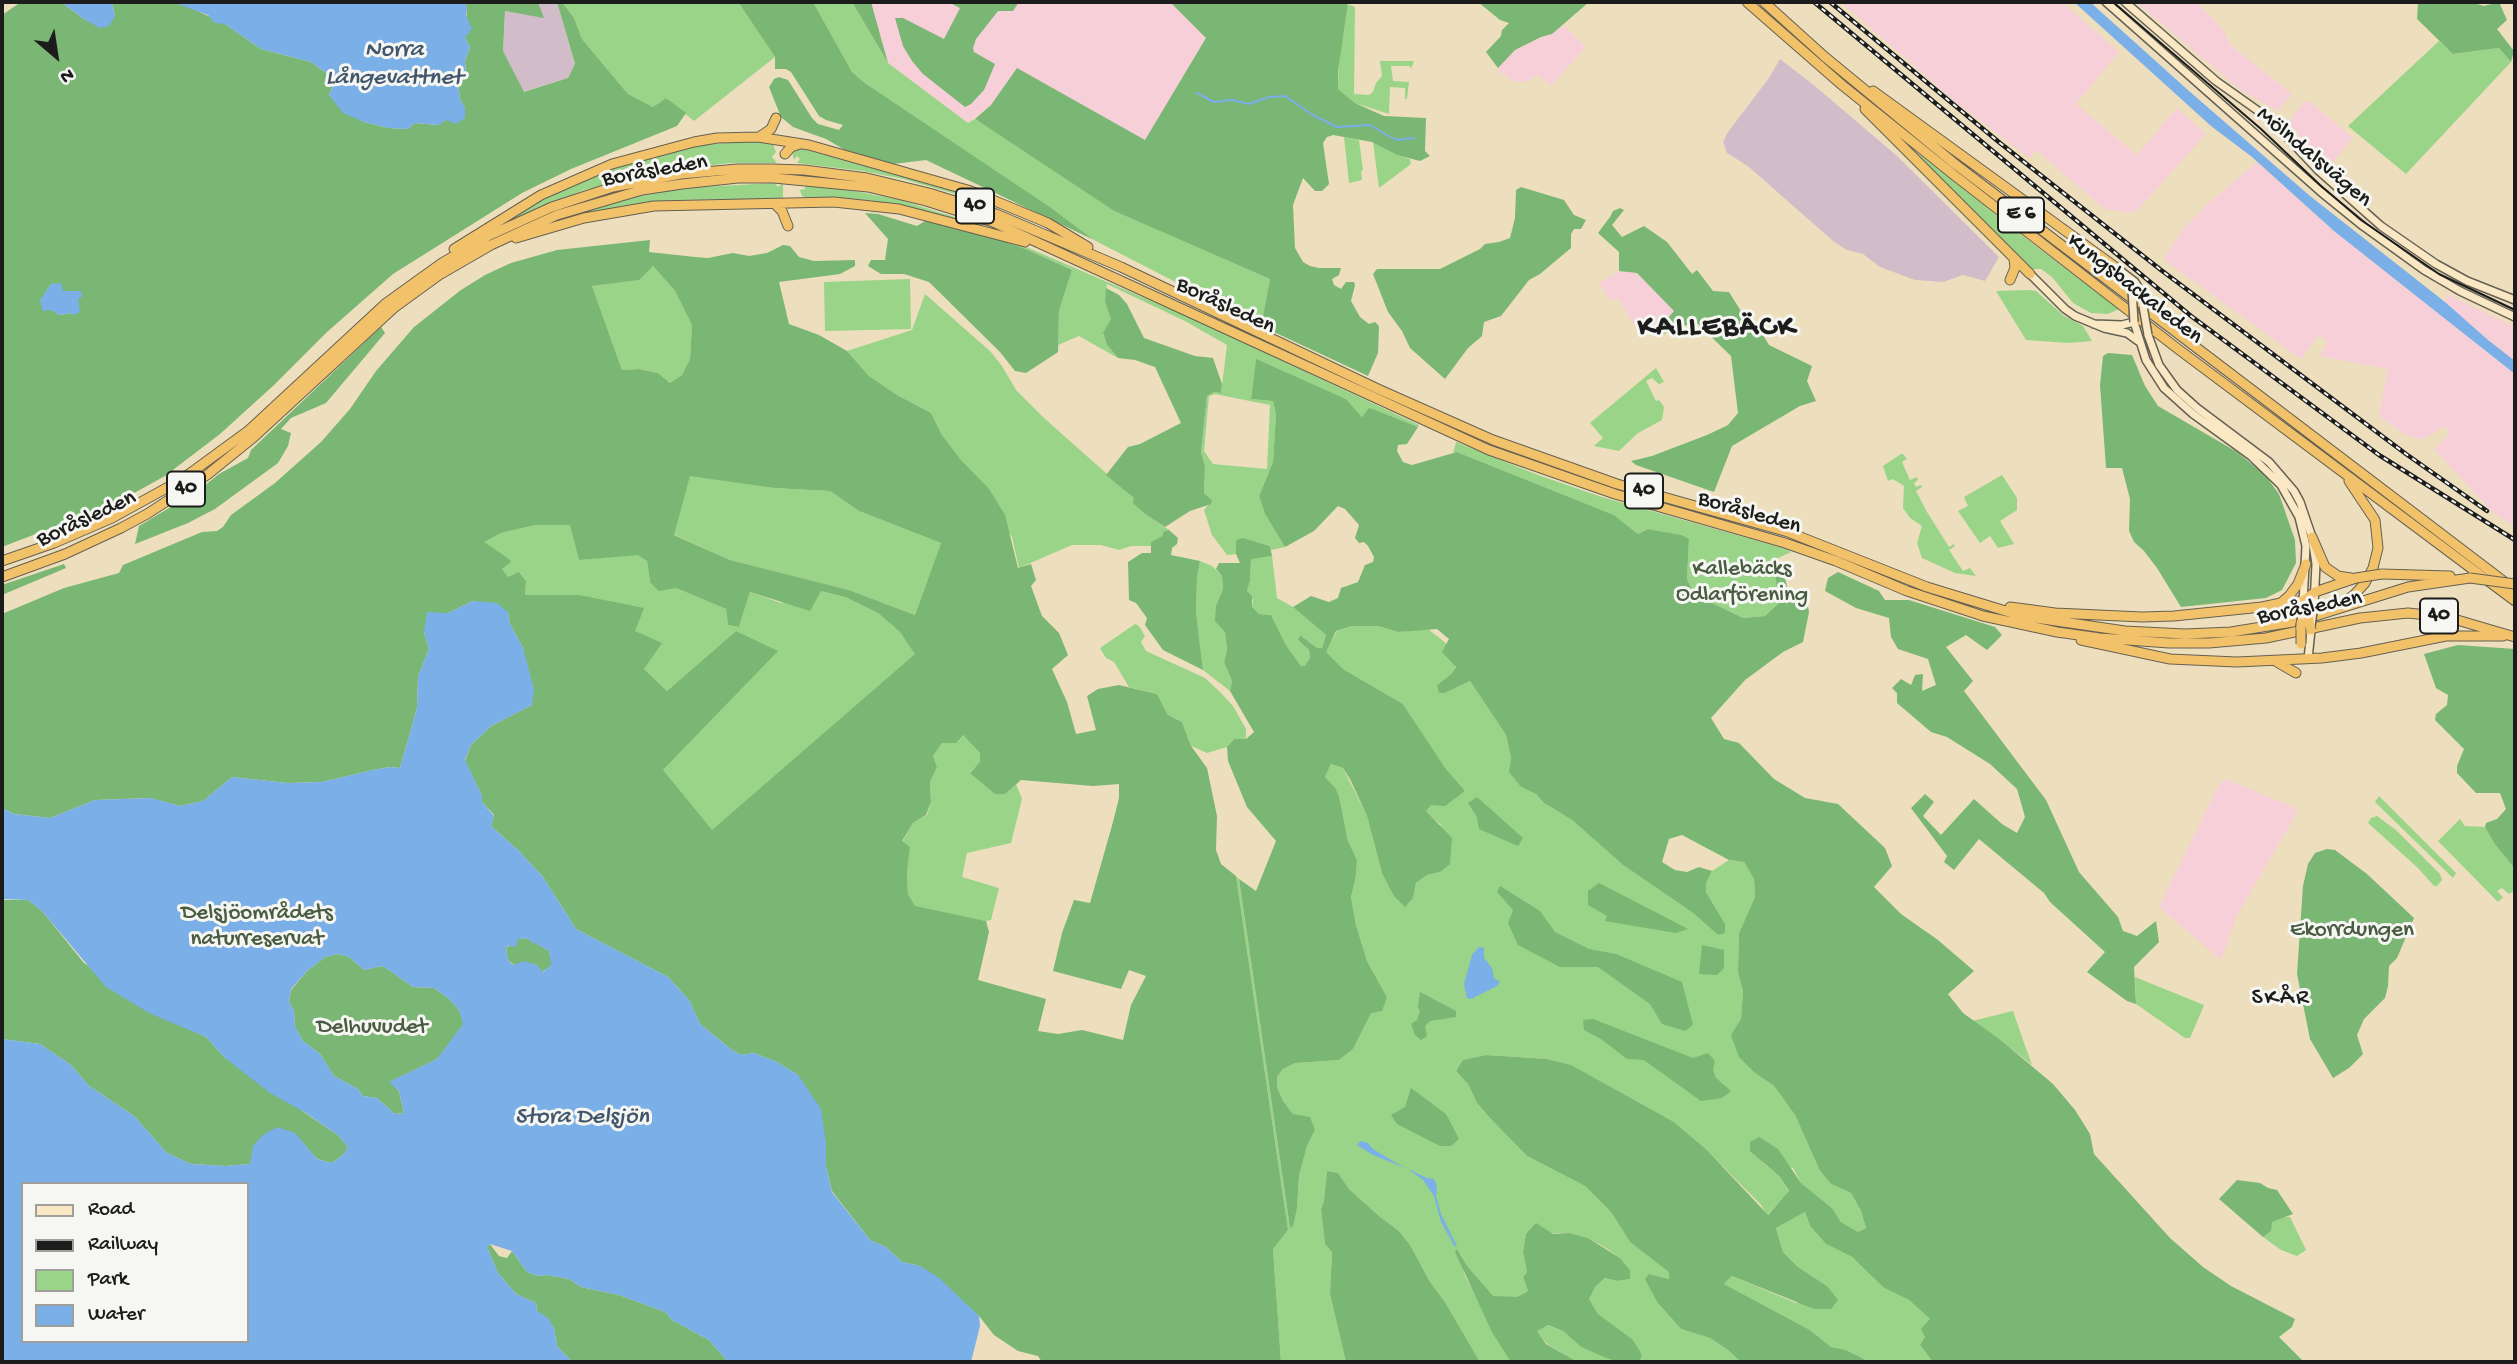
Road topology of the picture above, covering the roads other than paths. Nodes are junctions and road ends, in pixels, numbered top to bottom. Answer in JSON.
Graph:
{"nodes":[{"id":1,"x":1747,"y":2,"type":"edge"},
{"id":2,"x":1764,"y":2,"type":"edge"},
{"id":3,"x":2106,"y":2,"type":"edge"},
{"id":4,"x":2125,"y":2,"type":"edge"},
{"id":5,"x":1842,"y":71,"type":"junction"},
{"id":6,"x":1842,"y":85,"type":"junction"},
{"id":7,"x":776,"y":118,"type":"dead end"},
{"id":8,"x":758,"y":137,"type":"junction"},
{"id":9,"x":802,"y":143,"type":"junction"},
{"id":10,"x":785,"y":154,"type":"dead end"},
{"id":11,"x":773,"y":173,"type":"junction"},
{"id":12,"x":805,"y":175,"type":"junction"},
{"id":13,"x":775,"y":204,"type":"junction"},
{"id":14,"x":788,"y":226,"type":"dead end"},
{"id":15,"x":479,"y":251,"type":"junction"},
{"id":16,"x":1064,"y":254,"type":"junction"},
{"id":17,"x":2014,"y":259,"type":"junction"},
{"id":18,"x":1121,"y":267,"type":"junction"},
{"id":19,"x":2118,"y":269,"type":"joint"},
{"id":20,"x":2030,"y":274,"type":"joint"},
{"id":21,"x":2133,"y":279,"type":"junction"},
{"id":22,"x":2010,"y":280,"type":"dead end"},
{"id":23,"x":410,"y":285,"type":"junction"},
{"id":24,"x":2515,"y":300,"type":"edge"},
{"id":25,"x":2143,"y":310,"type":"junction"},
{"id":26,"x":2515,"y":317,"type":"edge"},
{"id":27,"x":2133,"y":323,"type":"junction"},
{"id":28,"x":2094,"y":324,"type":"junction"},
{"id":29,"x":2138,"y":341,"type":"junction"},
{"id":30,"x":1376,"y":394,"type":"junction"},
{"id":31,"x":2342,"y":471,"type":"junction"},
{"id":32,"x":2312,"y":537,"type":"junction"},
{"id":33,"x":2,"y":561,"type":"edge"},
{"id":34,"x":2306,"y":564,"type":"junction"},
{"id":35,"x":2472,"y":575,"type":"junction"},
{"id":36,"x":2,"y":577,"type":"edge"},
{"id":37,"x":2356,"y":578,"type":"junction"},
{"id":38,"x":2452,"y":578,"type":"junction"},
{"id":39,"x":2515,"y":584,"type":"edge"},
{"id":40,"x":2515,"y":590,"type":"edge"},
{"id":41,"x":2315,"y":592,"type":"junction"},
{"id":42,"x":2515,"y":601,"type":"edge"},
{"id":43,"x":1974,"y":602,"type":"junction"},
{"id":44,"x":2281,"y":603,"type":"junction"},
{"id":45,"x":2306,"y":605,"type":"junction"},
{"id":46,"x":2325,"y":612,"type":"junction"},
{"id":47,"x":2301,"y":623,"type":"joint"},
{"id":48,"x":2311,"y":630,"type":"joint"},
{"id":49,"x":2057,"y":632,"type":"junction"},
{"id":50,"x":2515,"y":637,"type":"edge"},
{"id":51,"x":2303,"y":644,"type":"junction"},
{"id":52,"x":2297,"y":659,"type":"junction"},
{"id":53,"x":2308,"y":659,"type":"junction"},
{"id":54,"x":2275,"y":661,"type":"junction"},
{"id":55,"x":2296,"y":673,"type":"dead end"}],
"edges":[{"from":1,"to":6,"type":"highway","name":"Kungsbackaleden","number":"E 6"},
{"from":2,"to":5,"type":"highway","name":"Kungsbackaleden","number":"E 6"},
{"from":3,"to":26,"type":"main road","name":"Mölndalsvägen"},
{"from":4,"to":24,"type":"main road","name":"Mölndalsvägen"},
{"from":5,"to":19,"type":"highway"},
{"from":5,"to":40,"type":"highway","name":"Kungsbackaleden","number":"E 6"},
{"from":6,"to":17,"type":"highway"},
{"from":6,"to":31,"type":"highway","name":"Kungsbackaleden","number":"E 6"},
{"from":7,"to":8,"type":"highway"},
{"from":8,"to":9,"type":"highway"},
{"from":8,"to":23,"type":"highway"},
{"from":9,"to":10,"type":"highway"},
{"from":9,"to":18,"type":"highway"},
{"from":11,"to":12,"type":"highway","name":"Boråsleden","number":"40"},
{"from":11,"to":15,"type":"highway","name":"Boråsleden","number":"40"},
{"from":11,"to":23,"type":"highway","name":"Boråsleden","number":"40"},
{"from":12,"to":16,"type":"highway","name":"Boråsleden","number":"40"},
{"from":12,"to":18,"type":"highway","name":"Boråsleden","number":"40"},
{"from":13,"to":14,"type":"highway"},
{"from":13,"to":15,"type":"highway"},
{"from":13,"to":16,"type":"highway"},
{"from":15,"to":36,"type":"highway","name":"Boråsleden","number":"40"},
{"from":16,"to":30,"type":"highway","name":"Boråsleden","number":"40"},
{"from":17,"to":20,"type":"highway"},
{"from":17,"to":22,"type":"highway"},
{"from":18,"to":30,"type":"highway","name":"Boråsleden","number":"40"},
{"from":19,"to":21,"type":"main road"},
{"from":20,"to":28,"type":"main road"},
{"from":21,"to":25,"type":"main road"},
{"from":21,"to":27,"type":"main road","bridge":true},
{"from":23,"to":33,"type":"highway","name":"Boråsleden","number":"40"},
{"from":25,"to":27,"type":"main road","bridge":true},
{"from":25,"to":32,"type":"main road","bridge":true},
{"from":27,"to":28,"type":"main road"},
{"from":27,"to":29,"type":"main road"},
{"from":28,"to":29,"type":"main road"},
{"from":29,"to":34,"type":"main road"},
{"from":30,"to":43,"type":"highway","name":"Boråsleden","number":"40"},
{"from":30,"to":49,"type":"highway","name":"Boråsleden","number":"40"},
{"from":31,"to":35,"type":"highway","name":"Kungsbackaleden","number":"E 6"},
{"from":31,"to":46,"type":"highway"},
{"from":32,"to":37,"type":"highway"},
{"from":32,"to":41,"type":"main road"},
{"from":34,"to":44,"type":"highway"},
{"from":34,"to":45,"type":"main road"},
{"from":35,"to":38,"type":"highway","name":"Boråsleden","number":"40"},
{"from":35,"to":39,"type":"highway","number":"40","bridge":true},
{"from":35,"to":42,"type":"highway","number":"E 6"},
{"from":37,"to":38,"type":"highway","number":"40","bridge":true},
{"from":37,"to":41,"type":"highway"},
{"from":38,"to":46,"type":"highway","name":"Boråsleden","number":"40"},
{"from":41,"to":45,"type":"highway"},
{"from":43,"to":44,"type":"highway"},
{"from":43,"to":46,"type":"highway","name":"Boråsleden","number":"40"},
{"from":44,"to":45,"type":"highway"},
{"from":45,"to":47,"type":"main road","bridge":true},
{"from":45,"to":48,"type":"highway","bridge":true},
{"from":47,"to":51,"type":"highway","bridge":true},
{"from":48,"to":51,"type":"main road"},
{"from":49,"to":50,"type":"highway","name":"Boråsleden","number":"40"},
{"from":49,"to":54,"type":"highway"},
{"from":50,"to":53,"type":"highway"},
{"from":51,"to":52,"type":"main road"},
{"from":51,"to":53,"type":"highway"},
{"from":52,"to":53,"type":"highway"},
{"from":52,"to":54,"type":"highway"},
{"from":54,"to":55,"type":"highway"}]}
